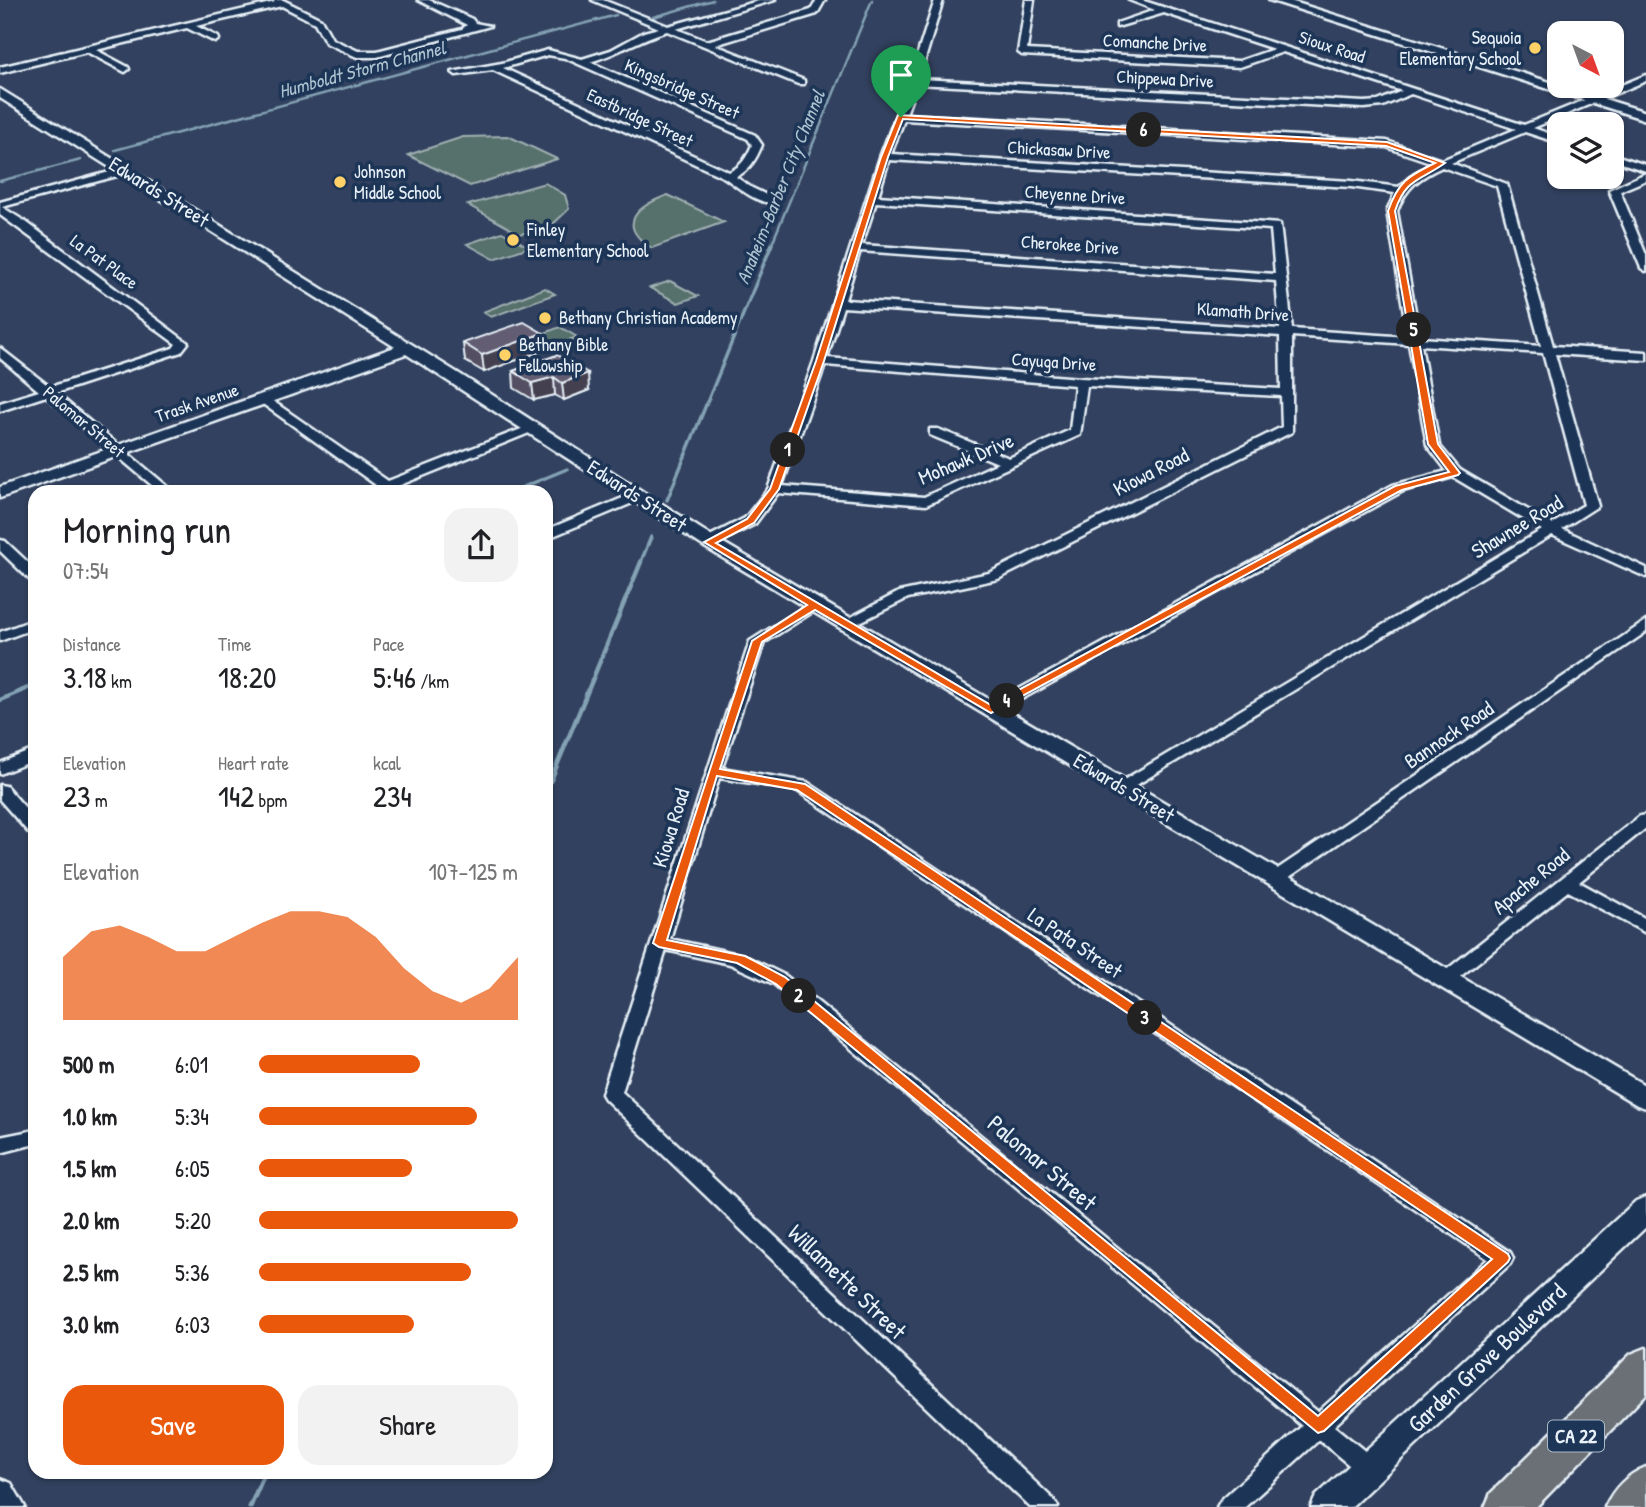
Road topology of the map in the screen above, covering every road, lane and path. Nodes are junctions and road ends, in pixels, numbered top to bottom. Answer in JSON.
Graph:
{"nodes":[{"id":1,"x":422,"y":0,"type":"edge"},
{"id":2,"x":596,"y":0,"type":"edge"},
{"id":3,"x":771,"y":0,"type":"edge"},
{"id":4,"x":821,"y":0,"type":"edge"},
{"id":5,"x":939,"y":0,"type":"edge"},
{"id":6,"x":1030,"y":0,"type":"edge"},
{"id":7,"x":1133,"y":0,"type":"edge"},
{"id":8,"x":1275,"y":0,"type":"edge"},
{"id":9,"x":279,"y":1,"type":"edge"},
{"id":10,"x":1164,"y":10,"type":"junction"},
{"id":11,"x":187,"y":25,"type":"junction"},
{"id":12,"x":1120,"y":25,"type":"dead end"},
{"id":13,"x":472,"y":26,"type":"junction"},
{"id":14,"x":486,"y":26,"type":"dead end"},
{"id":15,"x":669,"y":29,"type":"junction"},
{"id":16,"x":215,"y":39,"type":"dead end"},
{"id":17,"x":708,"y":44,"type":"junction"},
{"id":18,"x":88,"y":49,"type":"junction"},
{"id":19,"x":1284,"y":49,"type":"junction"},
{"id":20,"x":582,"y":62,"type":"junction"},
{"id":21,"x":494,"y":67,"type":"junction"},
{"id":22,"x":125,"y":69,"type":"dead end"},
{"id":23,"x":0,"y":70,"type":"edge"},
{"id":24,"x":456,"y":72,"type":"dead end"},
{"id":25,"x":1646,"y":78,"type":"edge"},
{"id":26,"x":914,"y":81,"type":"junction"},
{"id":27,"x":801,"y":82,"type":"dead end"},
{"id":28,"x":1640,"y":85,"type":"edge"},
{"id":29,"x":1411,"y":91,"type":"junction"},
{"id":30,"x":0,"y":93,"type":"edge"},
{"id":31,"x":1595,"y":100,"type":"junction"},
{"id":32,"x":1646,"y":116,"type":"edge"},
{"id":33,"x":901,"y":117,"type":"junction"},
{"id":34,"x":1523,"y":129,"type":"junction"},
{"id":35,"x":1547,"y":136,"type":"edge"},
{"id":36,"x":885,"y":157,"type":"junction"},
{"id":37,"x":1624,"y":161,"type":"edge"},
{"id":38,"x":1442,"y":163,"type":"junction"},
{"id":39,"x":1646,"y":167,"type":"edge"},
{"id":40,"x":124,"y":171,"type":"junction"},
{"id":41,"x":730,"y":176,"type":"junction"},
{"id":42,"x":1646,"y":176,"type":"edge"},
{"id":43,"x":1399,"y":190,"type":"junction"},
{"id":44,"x":872,"y":199,"type":"junction"},
{"id":45,"x":771,"y":201,"type":"dead end"},
{"id":46,"x":0,"y":207,"type":"edge"},
{"id":47,"x":1276,"y":226,"type":"joint"},
{"id":48,"x":857,"y":248,"type":"junction"},
{"id":49,"x":1646,"y":268,"type":"edge"},
{"id":50,"x":1280,"y":278,"type":"junction"},
{"id":51,"x":837,"y":303,"type":"junction"},
{"id":52,"x":1286,"y":332,"type":"junction"},
{"id":53,"x":1417,"y":341,"type":"junction"},
{"id":54,"x":407,"y":348,"type":"junction"},
{"id":55,"x":1548,"y":349,"type":"junction"},
{"id":56,"x":0,"y":352,"type":"edge"},
{"id":57,"x":1646,"y":356,"type":"edge"},
{"id":58,"x":820,"y":361,"type":"junction"},
{"id":59,"x":1081,"y":382,"type":"junction"},
{"id":60,"x":48,"y":392,"type":"junction"},
{"id":61,"x":1285,"y":393,"type":"junction"},
{"id":62,"x":264,"y":399,"type":"junction"},
{"id":63,"x":0,"y":407,"type":"edge"},
{"id":64,"x":533,"y":429,"type":"junction"},
{"id":65,"x":934,"y":432,"type":"dead end"},
{"id":66,"x":119,"y":451,"type":"junction"},
{"id":67,"x":1009,"y":463,"type":"junction"},
{"id":68,"x":1455,"y":473,"type":"junction"},
{"id":69,"x":160,"y":485,"type":"edge"},
{"id":70,"x":385,"y":485,"type":"edge"},
{"id":71,"x":389,"y":485,"type":"edge"},
{"id":72,"x":774,"y":489,"type":"junction"},
{"id":73,"x":0,"y":493,"type":"edge"},
{"id":74,"x":637,"y":496,"type":"junction"},
{"id":75,"x":1554,"y":531,"type":"junction"},
{"id":76,"x":553,"y":532,"type":"edge"},
{"id":77,"x":709,"y":542,"type":"junction"},
{"id":78,"x":0,"y":544,"type":"edge"},
{"id":79,"x":28,"y":570,"type":"edge"},
{"id":80,"x":1646,"y":573,"type":"edge"},
{"id":81,"x":814,"y":605,"type":"junction"},
{"id":82,"x":845,"y":624,"type":"junction"},
{"id":83,"x":1646,"y":625,"type":"edge"},
{"id":84,"x":28,"y":626,"type":"edge"},
{"id":85,"x":0,"y":637,"type":"edge"},
{"id":86,"x":991,"y":710,"type":"junction"},
{"id":87,"x":28,"y":757,"type":"edge"},
{"id":88,"x":0,"y":769,"type":"edge"},
{"id":89,"x":713,"y":772,"type":"junction"},
{"id":90,"x":1123,"y":788,"type":"junction"},
{"id":91,"x":0,"y":790,"type":"edge"},
{"id":92,"x":1646,"y":820,"type":"edge"},
{"id":93,"x":28,"y":821,"type":"edge"},
{"id":94,"x":1276,"y":878,"type":"junction"},
{"id":95,"x":1566,"y":881,"type":"junction"},
{"id":96,"x":1646,"y":927,"type":"edge"},
{"id":97,"x":659,"y":943,"type":"junction"},
{"id":98,"x":1446,"y":979,"type":"junction"},
{"id":99,"x":612,"y":1094,"type":"joint"},
{"id":100,"x":1646,"y":1098,"type":"edge"},
{"id":101,"x":28,"y":1139,"type":"edge"},
{"id":102,"x":0,"y":1145,"type":"edge"},
{"id":103,"x":1646,"y":1209,"type":"edge"},
{"id":104,"x":1646,"y":1366,"type":"edge"},
{"id":105,"x":1318,"y":1426,"type":"junction"},
{"id":106,"x":1369,"y":1468,"type":"junction"},
{"id":107,"x":1646,"y":1487,"type":"edge"},
{"id":108,"x":0,"y":1493,"type":"edge"},
{"id":109,"x":9,"y":1507,"type":"edge"},
{"id":110,"x":1045,"y":1507,"type":"edge"},
{"id":111,"x":1229,"y":1507,"type":"edge"},
{"id":112,"x":1328,"y":1507,"type":"edge"},
{"id":113,"x":1507,"y":1507,"type":"edge"},
{"id":114,"x":1627,"y":1507,"type":"edge"}],
"edges":[{"from":1,"to":13,"type":"street"},
{"from":2,"to":15,"type":"street"},
{"from":3,"to":15,"type":"street"},
{"from":4,"to":17,"type":"street"},
{"from":5,"to":26,"type":"street"},
{"from":6,"to":19,"type":"street","name":"Comanche Drive"},
{"from":7,"to":10,"type":"street","name":"Sioux Road"},
{"from":8,"to":31,"type":"main road"},
{"from":9,"to":11,"type":"street"},
{"from":9,"to":13,"type":"street"},
{"from":10,"to":12,"type":"street"},
{"from":10,"to":19,"type":"street","name":"Sioux Road"},
{"from":11,"to":16,"type":"street"},
{"from":11,"to":18,"type":"street"},
{"from":13,"to":14,"type":"street"},
{"from":15,"to":17,"type":"street"},
{"from":15,"to":20,"type":"street"},
{"from":17,"to":27,"type":"street"},
{"from":18,"to":22,"type":"street"},
{"from":18,"to":23,"type":"street"},
{"from":19,"to":29,"type":"street","name":"Sioux Road"},
{"from":20,"to":21,"type":"street","name":"Kingsbridge Street"},
{"from":20,"to":41,"type":"street","name":"Kingsbridge Street"},
{"from":21,"to":24,"type":"street"},
{"from":21,"to":41,"type":"street","name":"Eastbridge Street"},
{"from":25,"to":28,"type":"street"},
{"from":26,"to":29,"type":"street","name":"Chippewa Drive"},
{"from":26,"to":33,"type":"street"},
{"from":28,"to":31,"type":"street"},
{"from":29,"to":34,"type":"street","name":"Sioux Road"},
{"from":30,"to":40,"type":"street","name":"Edwards Street"},
{"from":31,"to":32,"type":"main road"},
{"from":31,"to":34,"type":"street"},
{"from":33,"to":36,"type":"street"},
{"from":33,"to":38,"type":"street"},
{"from":34,"to":35,"type":"street","name":"Sioux Road"},
{"from":34,"to":38,"type":"street"},
{"from":36,"to":43,"type":"street","name":"Chickasaw Drive"},
{"from":36,"to":44,"type":"street"},
{"from":37,"to":39,"type":"street"},
{"from":38,"to":43,"type":"street"},
{"from":38,"to":55,"type":"street","name":"Shawnee Road"},
{"from":40,"to":46,"type":"street"},
{"from":40,"to":54,"type":"street","name":"Edwards Street"},
{"from":41,"to":45,"type":"street","name":"Eastbridge Street"},
{"from":42,"to":49,"type":"street"},
{"from":43,"to":53,"type":"street"},
{"from":44,"to":47,"type":"street","name":"Cheyenne Drive"},
{"from":44,"to":48,"type":"street"},
{"from":46,"to":60,"type":"street","name":"La Pat Place"},
{"from":47,"to":50,"type":"street","name":"Kiowa Road"},
{"from":48,"to":50,"type":"street","name":"Cherokee Drive"},
{"from":48,"to":51,"type":"street"},
{"from":50,"to":52,"type":"street","name":"Kiowa Road"},
{"from":51,"to":52,"type":"street","name":"Klamath Drive"},
{"from":51,"to":58,"type":"street"},
{"from":52,"to":53,"type":"street","name":"Klamath Drive"},
{"from":52,"to":61,"type":"street","name":"Kiowa Road"},
{"from":53,"to":55,"type":"street","name":"Klamath Drive"},
{"from":53,"to":68,"type":"street"},
{"from":54,"to":62,"type":"street","name":"Trask Avenue"},
{"from":54,"to":64,"type":"street","name":"Edwards Street"},
{"from":55,"to":57,"type":"street","name":"Klamath Drive"},
{"from":55,"to":75,"type":"street","name":"Shawnee Road"},
{"from":56,"to":60,"type":"street","name":"Palomar Street"},
{"from":58,"to":59,"type":"street","name":"Cayuga Drive"},
{"from":58,"to":72,"type":"street"},
{"from":59,"to":61,"type":"street","name":"Cayuga Drive"},
{"from":59,"to":67,"type":"street","name":"Mohawk Drive"},
{"from":60,"to":63,"type":"street"},
{"from":60,"to":66,"type":"street","name":"Palomar Street"},
{"from":61,"to":82,"type":"street","name":"Kiowa Road"},
{"from":62,"to":66,"type":"street","name":"Trask Avenue"},
{"from":62,"to":70,"type":"street"},
{"from":64,"to":71,"type":"street"},
{"from":64,"to":74,"type":"street","name":"Edwards Street"},
{"from":65,"to":67,"type":"street"},
{"from":66,"to":69,"type":"street","name":"Palomar Street"},
{"from":66,"to":73,"type":"street","name":"Trask Avenue"},
{"from":67,"to":72,"type":"street","name":"Mohawk Drive"},
{"from":68,"to":75,"type":"street"},
{"from":68,"to":86,"type":"street"},
{"from":72,"to":77,"type":"street"},
{"from":74,"to":76,"type":"street"},
{"from":74,"to":77,"type":"street","name":"Edwards Street"},
{"from":75,"to":80,"type":"street"},
{"from":75,"to":90,"type":"street","name":"Shawnee Road"},
{"from":77,"to":81,"type":"street","name":"Edwards Street"},
{"from":78,"to":79,"type":"street"},
{"from":81,"to":82,"type":"street","name":"Edwards Street"},
{"from":81,"to":89,"type":"street","name":"Kiowa Road"},
{"from":82,"to":86,"type":"street","name":"Edwards Street"},
{"from":83,"to":94,"type":"street","name":"Bannock Road"},
{"from":84,"to":85,"type":"street"},
{"from":86,"to":90,"type":"street","name":"Edwards Street"},
{"from":87,"to":88,"type":"street"},
{"from":89,"to":97,"type":"street","name":"Kiowa Road"},
{"from":89,"to":105,"type":"street","name":"La Pata Street"},
{"from":90,"to":94,"type":"street","name":"Edwards Street"},
{"from":91,"to":93,"type":"street"},
{"from":92,"to":95,"type":"street","name":"Apache Road"},
{"from":94,"to":98,"type":"street","name":"Edwards Street"},
{"from":95,"to":96,"type":"street"},
{"from":95,"to":98,"type":"street","name":"Apache Road"},
{"from":97,"to":99,"type":"street","name":"Kiowa Road"},
{"from":97,"to":105,"type":"street","name":"Palomar Street"},
{"from":98,"to":100,"type":"street","name":"Edwards Street"},
{"from":99,"to":110,"type":"street","name":"Willamette Street"},
{"from":101,"to":102,"type":"street"},
{"from":103,"to":106,"type":"main road","name":"Garden Grove Boulevard"},
{"from":104,"to":113,"type":"highway","number":"CA 22"},
{"from":105,"to":106,"type":"street","name":"Palomar Street"},
{"from":105,"to":111,"type":"street"},
{"from":106,"to":112,"type":"main road","name":"Garden Grove Boulevard"},
{"from":107,"to":114,"type":"highway"},
{"from":108,"to":109,"type":"street"}]}
